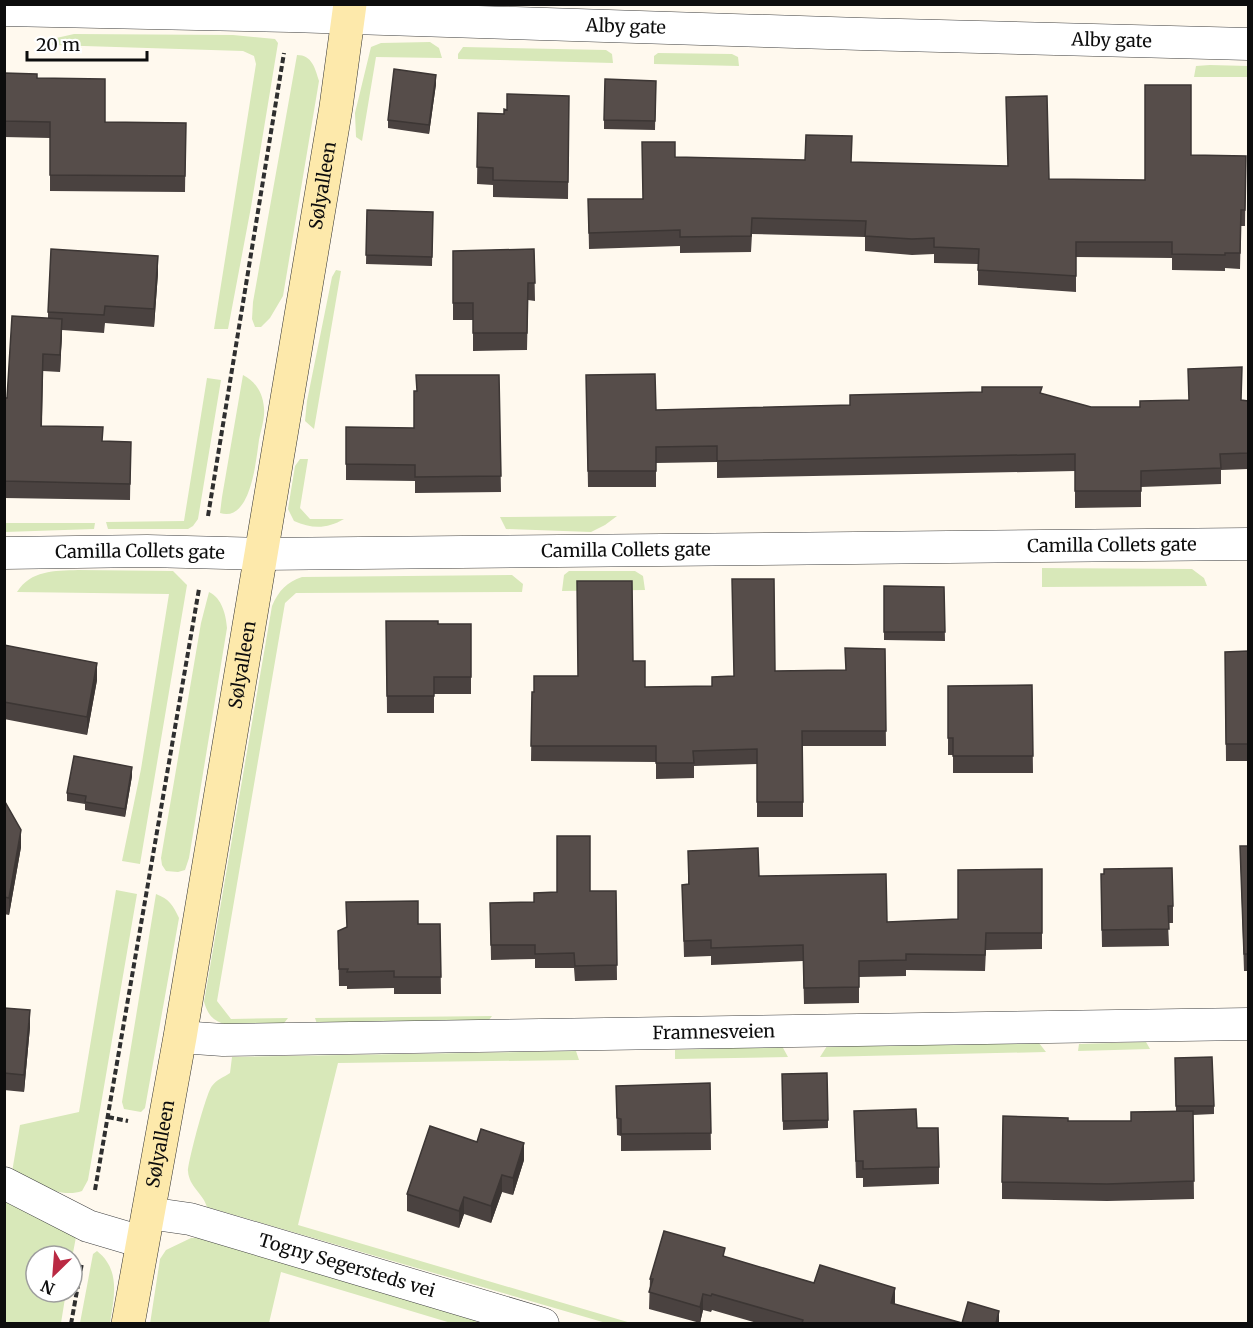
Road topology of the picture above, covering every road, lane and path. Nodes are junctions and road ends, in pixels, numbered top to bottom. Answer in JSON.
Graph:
{"nodes":[{"id":1,"x":4,"y":10,"type":"edge"},
{"id":2,"x":349,"y":11,"type":"edge"},
{"id":3,"x":290,"y":16,"type":"junction"},
{"id":4,"x":1248,"y":44,"type":"edge"},
{"id":5,"x":1248,"y":544,"type":"edge"},
{"id":6,"x":4,"y":553,"type":"edge"},
{"id":7,"x":202,"y":553,"type":"junction"},
{"id":8,"x":261,"y":554,"type":"junction"},
{"id":9,"x":1248,"y":1024,"type":"edge"},
{"id":10,"x":180,"y":1037,"type":"junction"},
{"id":11,"x":4,"y":1183,"type":"edge"},
{"id":12,"x":88,"y":1226,"type":"junction"},
{"id":13,"x":145,"y":1228,"type":"junction"},
{"id":14,"x":71,"y":1323,"type":"edge"},
{"id":15,"x":128,"y":1323,"type":"edge"},
{"id":16,"x":543,"y":1323,"type":"edge"}],
"edges":[{"from":1,"to":3,"type":"street","name":"Alby gate"},
{"from":2,"to":3,"type":"street","name":"Alby gate"},
{"from":2,"to":4,"type":"street","name":"Alby gate"},
{"from":2,"to":8,"type":"street","name":"Sølyalleen"},
{"from":3,"to":7,"type":"path"},
{"from":5,"to":8,"type":"street","name":"Camilla Collets gate"},
{"from":6,"to":7,"type":"street","name":"Camilla Collets gate"},
{"from":7,"to":8,"type":"street","name":"Camilla Collets gate"},
{"from":7,"to":12,"type":"path"},
{"from":8,"to":10,"type":"street","name":"Sølyalleen"},
{"from":9,"to":10,"type":"street","name":"Framnesveien"},
{"from":10,"to":13,"type":"street","name":"Sølyalleen"},
{"from":11,"to":12,"type":"street","name":"Togny Segersteds vei"},
{"from":12,"to":13,"type":"street","name":"Togny Segersteds vei"},
{"from":12,"to":14,"type":"path"},
{"from":13,"to":15,"type":"street","name":"Sølyalleen"},
{"from":13,"to":16,"type":"street","name":"Togny Segersteds vei"}]}
